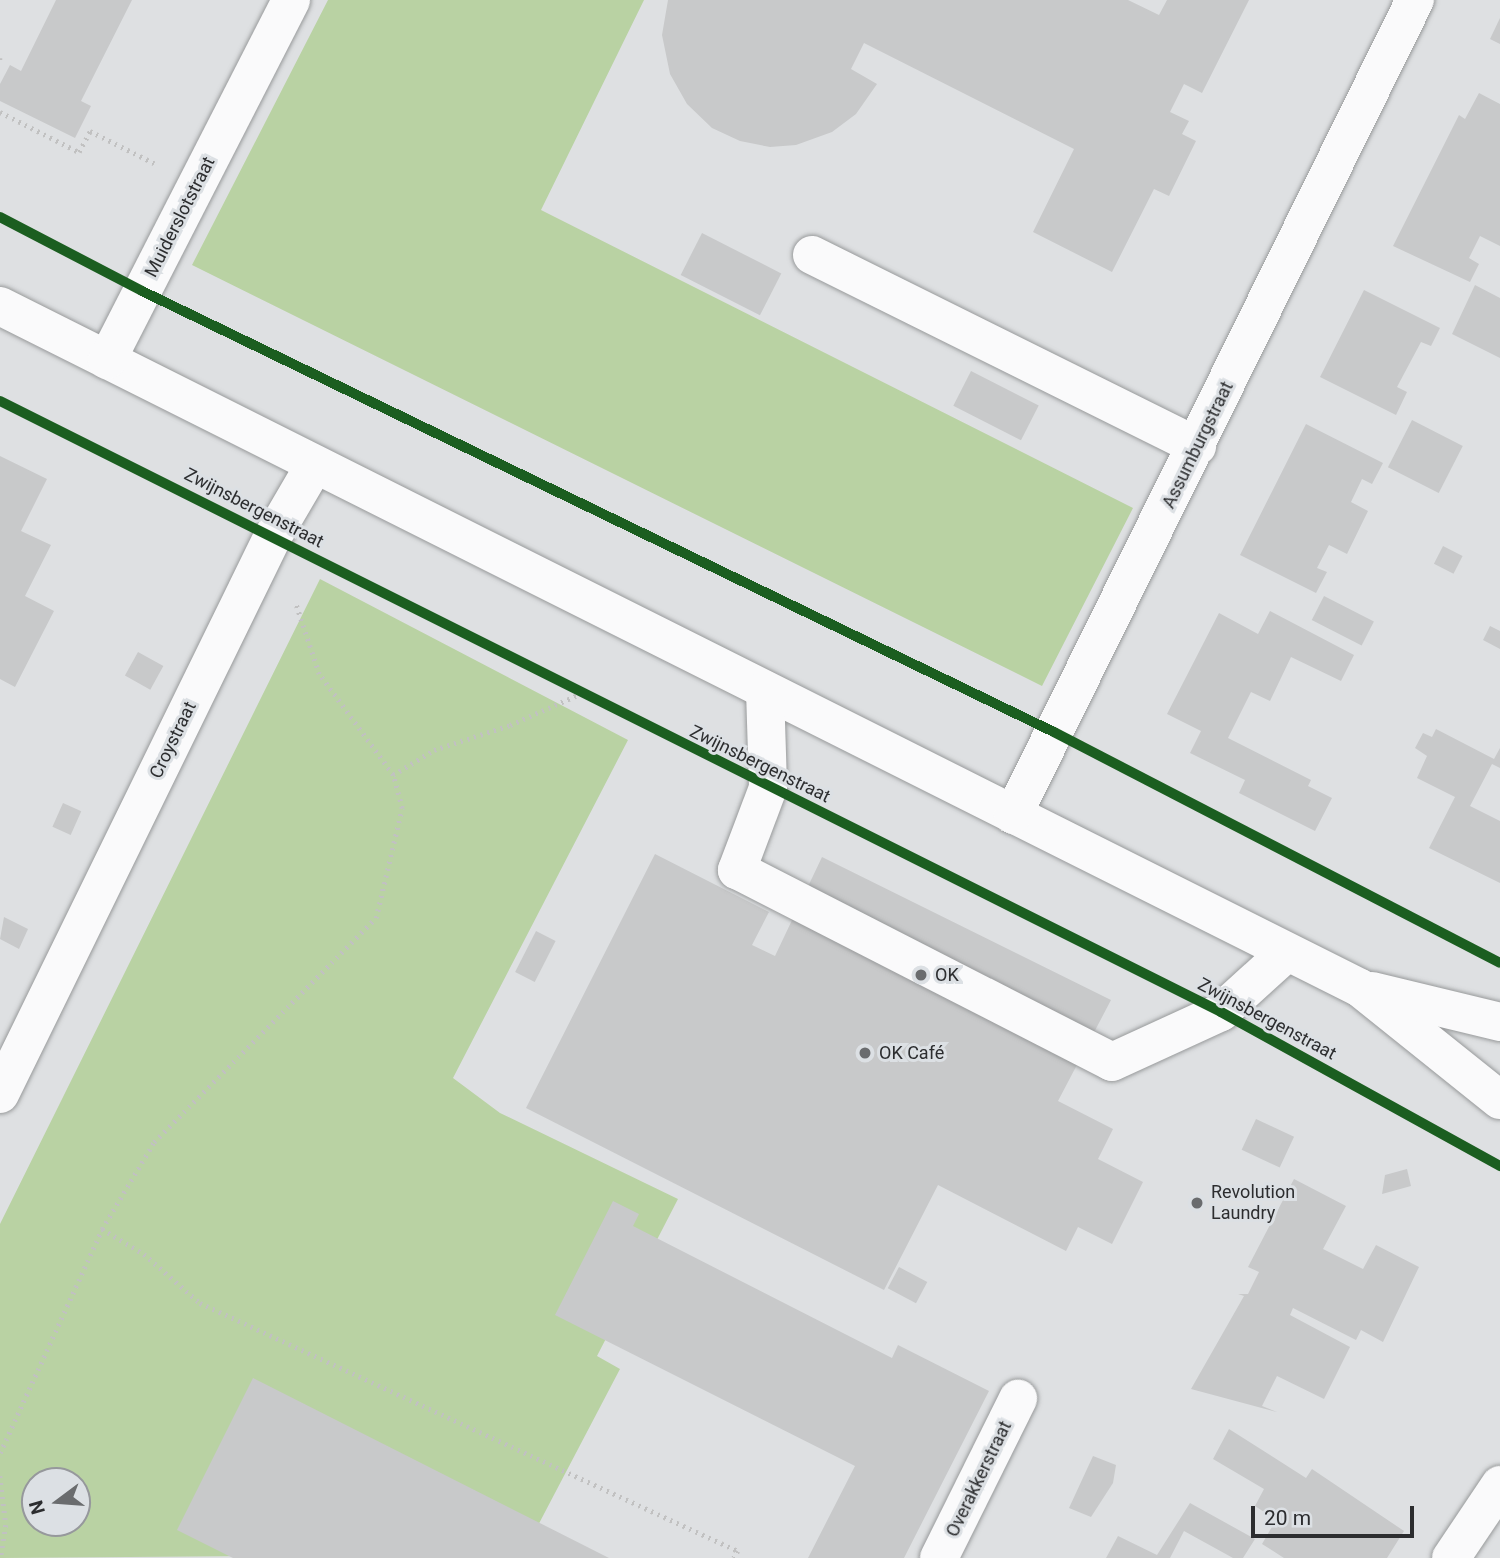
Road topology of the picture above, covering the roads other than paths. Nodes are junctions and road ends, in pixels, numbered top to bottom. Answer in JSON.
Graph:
{"nodes":[{"id":1,"x":291,"y":0,"type":"edge"},
{"id":2,"x":1415,"y":0,"type":"edge"},
{"id":3,"x":812,"y":254,"type":"dead end"},
{"id":4,"x":0,"y":306,"type":"edge"},
{"id":5,"x":107,"y":360,"type":"junction"},
{"id":6,"x":1197,"y":446,"type":"junction"},
{"id":7,"x":315,"y":464,"type":"junction"},
{"id":8,"x":765,"y":690,"type":"junction"},
{"id":9,"x":1013,"y":815,"type":"junction"},
{"id":10,"x":1287,"y":952,"type":"junction"},
{"id":11,"x":1360,"y":988,"type":"junction"},
{"id":12,"x":1500,"y":1022,"type":"edge"},
{"id":13,"x":0,"y":1094,"type":"edge"},
{"id":14,"x":1500,"y":1100,"type":"edge"},
{"id":15,"x":1018,"y":1399,"type":"dead end"},
{"id":16,"x":1500,"y":1485,"type":"edge"},
{"id":17,"x":939,"y":1558,"type":"edge"},
{"id":18,"x":1451,"y":1558,"type":"edge"}],
"edges":[{"from":1,"to":5,"type":"street","name":"Muiderslotstraat"},
{"from":2,"to":6,"type":"street","name":"Assumburgstraat"},
{"from":3,"to":6,"type":"street"},
{"from":4,"to":5,"type":"street"},
{"from":5,"to":7,"type":"street"},
{"from":6,"to":9,"type":"street","name":"Assumburgstraat"},
{"from":7,"to":8,"type":"street"},
{"from":7,"to":13,"type":"street","name":"Croystraat"},
{"from":8,"to":9,"type":"street"},
{"from":8,"to":10,"type":"street"},
{"from":9,"to":10,"type":"street"},
{"from":10,"to":11,"type":"street"},
{"from":11,"to":12,"type":"street"},
{"from":11,"to":14,"type":"street"},
{"from":15,"to":17,"type":"street","name":"Overakkerstraat"},
{"from":16,"to":18,"type":"street"}]}
